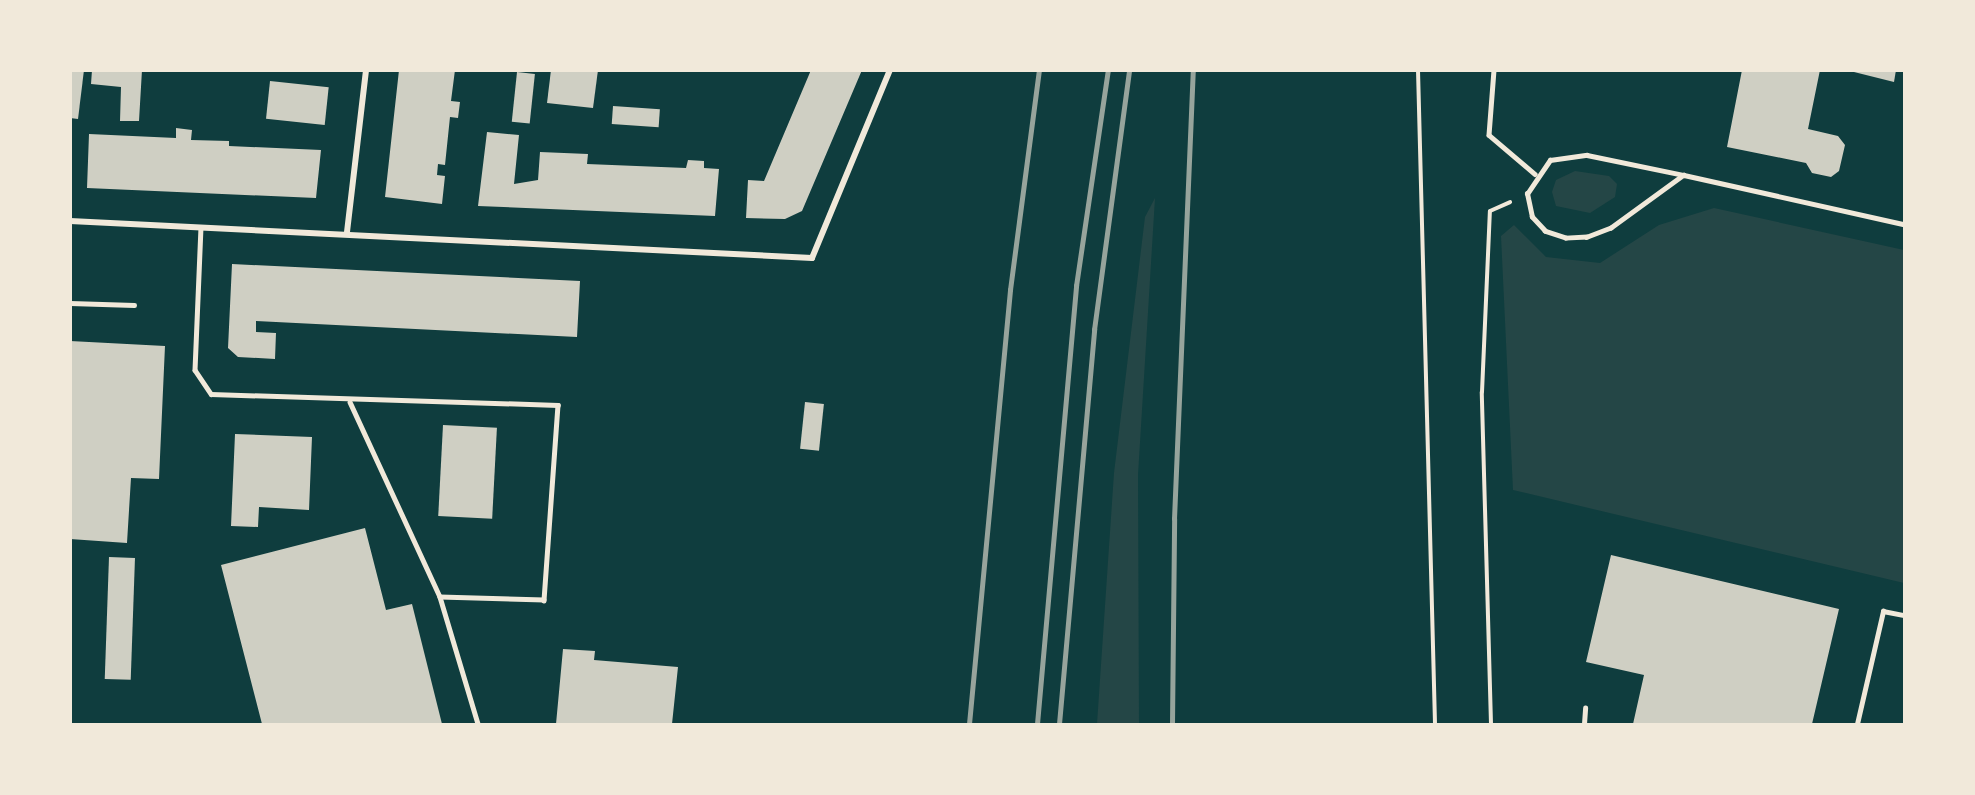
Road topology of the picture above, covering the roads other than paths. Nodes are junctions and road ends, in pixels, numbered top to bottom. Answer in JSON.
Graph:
{"nodes":[{"id":1,"x":366,"y":70,"type":"edge"},
{"id":2,"x":890,"y":70,"type":"edge"},
{"id":3,"x":1494,"y":70,"type":"edge"},
{"id":4,"x":1535,"y":174,"type":"junction"},
{"id":5,"x":1684,"y":175,"type":"junction"},
{"id":6,"x":70,"y":221,"type":"edge"},
{"id":7,"x":1905,"y":224,"type":"edge"},
{"id":8,"x":201,"y":227,"type":"junction"},
{"id":9,"x":347,"y":232,"type":"junction"},
{"id":10,"x":70,"y":303,"type":"edge"},
{"id":11,"x":134,"y":305,"type":"dead end"},
{"id":12,"x":350,"y":402,"type":"junction"},
{"id":13,"x":440,"y":597,"type":"junction"},
{"id":14,"x":1905,"y":615,"type":"edge"},
{"id":15,"x":1584,"y":708,"type":"dead end"},
{"id":16,"x":478,"y":724,"type":"edge"},
{"id":17,"x":1584,"y":724,"type":"edge"},
{"id":18,"x":1857,"y":724,"type":"edge"}],
"edges":[{"from":1,"to":9,"type":"street"},
{"from":2,"to":9,"type":"street"},
{"from":3,"to":4,"type":"lane"},
{"from":4,"to":5,"type":"lane"},
{"from":4,"to":5,"type":"lane"},
{"from":5,"to":7,"type":"lane"},
{"from":6,"to":8,"type":"street"},
{"from":8,"to":9,"type":"street"},
{"from":8,"to":12,"type":"lane"},
{"from":10,"to":11,"type":"lane"},
{"from":12,"to":13,"type":"lane"},
{"from":12,"to":13,"type":"lane"},
{"from":13,"to":16,"type":"lane"},
{"from":14,"to":18,"type":"lane"},
{"from":15,"to":17,"type":"lane"}]}
